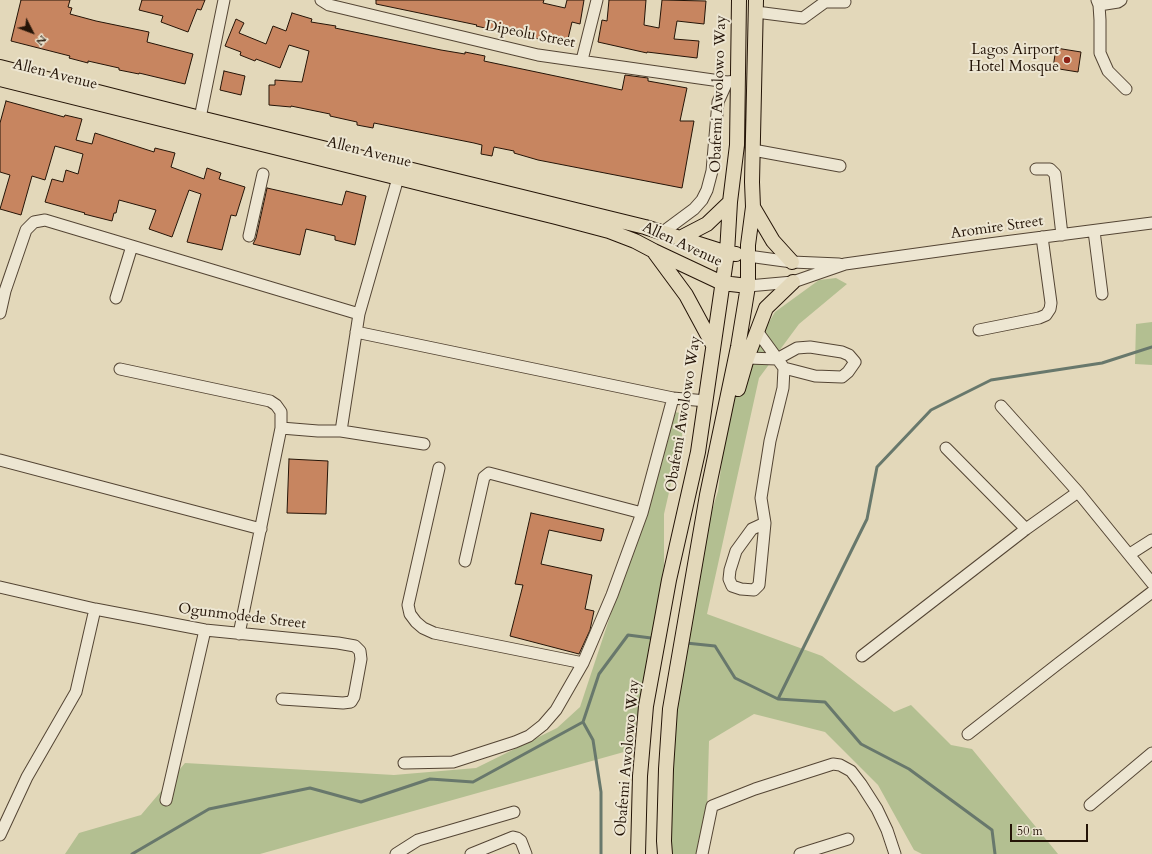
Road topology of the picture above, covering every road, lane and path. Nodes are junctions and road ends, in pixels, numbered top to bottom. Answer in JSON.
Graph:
{"nodes":[{"id":1,"x":224,"y":0,"type":"edge"},
{"id":2,"x":321,"y":0,"type":"edge"},
{"id":3,"x":597,"y":0,"type":"edge"},
{"id":4,"x":739,"y":0,"type":"edge"},
{"id":5,"x":1121,"y":0,"type":"edge"},
{"id":6,"x":845,"y":2,"type":"dead end"},
{"id":7,"x":1098,"y":3,"type":"edge"},
{"id":8,"x":756,"y":6,"type":"edge"},
{"id":9,"x":582,"y":60,"type":"junction"},
{"id":10,"x":0,"y":79,"type":"edge"},
{"id":11,"x":732,"y":82,"type":"junction"},
{"id":12,"x":1126,"y":89,"type":"dead end"},
{"id":13,"x":200,"y":118,"type":"junction"},
{"id":14,"x":753,"y":150,"type":"junction"},
{"id":15,"x":840,"y":166,"type":"dead end"},
{"id":16,"x":1036,"y":169,"type":"dead end"},
{"id":17,"x":262,"y":174,"type":"dead end"},
{"id":18,"x":398,"y":178,"type":"junction"},
{"id":19,"x":730,"y":202,"type":"junction"},
{"id":20,"x":753,"y":207,"type":"junction"},
{"id":21,"x":1152,"y":223,"type":"edge"},
{"id":22,"x":1094,"y":231,"type":"junction"},
{"id":23,"x":663,"y":232,"type":"junction"},
{"id":24,"x":1062,"y":235,"type":"junction"},
{"id":25,"x":249,"y":236,"type":"dead end"},
{"id":26,"x":680,"y":238,"type":"junction"},
{"id":27,"x":1042,"y":238,"type":"junction"},
{"id":28,"x":132,"y":246,"type":"junction"},
{"id":29,"x":654,"y":251,"type":"junction"},
{"id":30,"x":727,"y":253,"type":"junction"},
{"id":31,"x":748,"y":256,"type":"junction"},
{"id":32,"x":792,"y":262,"type":"junction"},
{"id":33,"x":845,"y":264,"type":"junction"},
{"id":34,"x":793,"y":282,"type":"junction"},
{"id":35,"x":722,"y":283,"type":"junction"},
{"id":36,"x":748,"y":286,"type":"junction"},
{"id":37,"x":1102,"y":294,"type":"dead end"},
{"id":38,"x":116,"y":298,"type":"dead end"},
{"id":39,"x":0,"y":313,"type":"edge"},
{"id":40,"x":358,"y":314,"type":"junction"},
{"id":41,"x":979,"y":330,"type":"dead end"},
{"id":42,"x":756,"y":331,"type":"junction"},
{"id":43,"x":356,"y":332,"type":"junction"},
{"id":44,"x":712,"y":345,"type":"junction"},
{"id":45,"x":747,"y":358,"type":"junction"},
{"id":46,"x":781,"y":364,"type":"junction"},
{"id":47,"x":120,"y":369,"type":"dead end"},
{"id":48,"x":672,"y":398,"type":"junction"},
{"id":49,"x":706,"y":401,"type":"junction"},
{"id":50,"x":1001,"y":406,"type":"dead end"},
{"id":51,"x":282,"y":428,"type":"junction"},
{"id":52,"x":341,"y":432,"type":"junction"},
{"id":53,"x":424,"y":444,"type":"dead end"},
{"id":54,"x":946,"y":448,"type":"dead end"},
{"id":55,"x":0,"y":460,"type":"edge"},
{"id":56,"x":440,"y":468,"type":"dead end"},
{"id":57,"x":1078,"y":492,"type":"junction"},
{"id":58,"x":707,"y":495,"type":"junction"},
{"id":59,"x":642,"y":513,"type":"junction"},
{"id":60,"x":765,"y":523,"type":"junction"},
{"id":61,"x":1026,"y":528,"type":"junction"},
{"id":62,"x":262,"y":529,"type":"junction"},
{"id":63,"x":1152,"y":540,"type":"edge"},
{"id":64,"x":1130,"y":554,"type":"junction"},
{"id":65,"x":465,"y":561,"type":"dead end"},
{"id":66,"x":1152,"y":583,"type":"edge"},
{"id":67,"x":0,"y":587,"type":"edge"},
{"id":68,"x":1152,"y":592,"type":"edge"},
{"id":69,"x":96,"y":610,"type":"junction"},
{"id":70,"x":205,"y":630,"type":"junction"},
{"id":71,"x":239,"y":634,"type":"junction"},
{"id":72,"x":862,"y":656,"type":"dead end"},
{"id":73,"x":584,"y":662,"type":"junction"},
{"id":74,"x":282,"y":699,"type":"dead end"},
{"id":75,"x":968,"y":734,"type":"dead end"},
{"id":76,"x":1152,"y":753,"type":"edge"},
{"id":77,"x":404,"y":763,"type":"dead end"},
{"id":78,"x":166,"y":800,"type":"dead end"},
{"id":79,"x":1090,"y":805,"type":"dead end"},
{"id":80,"x":514,"y":812,"type":"dead end"},
{"id":81,"x":0,"y":835,"type":"edge"},
{"id":82,"x":848,"y":839,"type":"dead end"},
{"id":83,"x":396,"y":854,"type":"edge"},
{"id":84,"x":471,"y":854,"type":"edge"},
{"id":85,"x":526,"y":854,"type":"edge"},
{"id":86,"x":638,"y":854,"type":"edge"},
{"id":87,"x":665,"y":854,"type":"edge"},
{"id":88,"x":702,"y":854,"type":"edge"},
{"id":89,"x":800,"y":854,"type":"edge"},
{"id":90,"x":895,"y":854,"type":"edge"}],
"edges":[{"from":1,"to":13,"type":"street"},
{"from":2,"to":9,"type":"street","name":"Dipeolu Street"},
{"from":3,"to":9,"type":"street"},
{"from":4,"to":11,"type":"main road","name":"Obafemi Awolowo Way"},
{"from":5,"to":7,"type":"street"},
{"from":6,"to":8,"type":"street"},
{"from":7,"to":12,"type":"street"},
{"from":8,"to":14,"type":"main road"},
{"from":9,"to":11,"type":"street","name":"Dipeolu Street"},
{"from":10,"to":13,"type":"main road","name":"Allen Avenue"},
{"from":10,"to":18,"type":"main road","name":"Allen Avenue"},
{"from":11,"to":19,"type":"main road","name":"Obafemi Awolowo Way"},
{"from":11,"to":23,"type":"street"},
{"from":13,"to":23,"type":"main road","name":"Allen Avenue"},
{"from":14,"to":15,"type":"street"},
{"from":14,"to":20,"type":"main road"},
{"from":16,"to":24,"type":"street"},
{"from":17,"to":25,"type":"street"},
{"from":18,"to":29,"type":"main road","name":"Allen Avenue"},
{"from":18,"to":40,"type":"street"},
{"from":19,"to":26,"type":"main road"},
{"from":19,"to":30,"type":"main road","name":"Obafemi Awolowo Way"},
{"from":20,"to":31,"type":"main road"},
{"from":20,"to":32,"type":"main road"},
{"from":21,"to":22,"type":"street","name":"Aromire Street"},
{"from":22,"to":24,"type":"street","name":"Aromire Street"},
{"from":22,"to":37,"type":"street"},
{"from":23,"to":26,"type":"main road","name":"Allen Avenue"},
{"from":24,"to":27,"type":"street","name":"Aromire Street"},
{"from":26,"to":30,"type":"main road","name":"Allen Avenue"},
{"from":27,"to":33,"type":"street","name":"Aromire Street"},
{"from":27,"to":41,"type":"street"},
{"from":28,"to":38,"type":"street"},
{"from":28,"to":39,"type":"street"},
{"from":28,"to":40,"type":"street"},
{"from":29,"to":35,"type":"main road","name":"Allen Avenue"},
{"from":29,"to":44,"type":"main road"},
{"from":30,"to":31,"type":"main road","name":"Allen Avenue"},
{"from":30,"to":35,"type":"main road","name":"Obafemi Awolowo Way"},
{"from":31,"to":32,"type":"street","name":"Aromire Street"},
{"from":31,"to":36,"type":"main road"},
{"from":32,"to":33,"type":"street","name":"Aromire Street"},
{"from":33,"to":34,"type":"street","name":"Aromire Street"},
{"from":34,"to":36,"type":"street","name":"Aromire Street"},
{"from":34,"to":42,"type":"main road"},
{"from":35,"to":36,"type":"main road","name":"Allen Avenue"},
{"from":35,"to":44,"type":"main road","name":"Obafemi Awolowo Way"},
{"from":36,"to":58,"type":"main road"},
{"from":40,"to":43,"type":"street"},
{"from":42,"to":45,"type":"main road"},
{"from":42,"to":46,"type":"street"},
{"from":43,"to":48,"type":"street"},
{"from":43,"to":52,"type":"street"},
{"from":44,"to":49,"type":"main road","name":"Obafemi Awolowo Way"},
{"from":45,"to":46,"type":"street"},
{"from":45,"to":58,"type":"main road"},
{"from":46,"to":46,"type":"street"},
{"from":46,"to":60,"type":"street"},
{"from":47,"to":51,"type":"street"},
{"from":48,"to":49,"type":"street"},
{"from":48,"to":59,"type":"street"},
{"from":49,"to":86,"type":"main road","name":"Obafemi Awolowo Way"},
{"from":50,"to":57,"type":"street"},
{"from":51,"to":52,"type":"street"},
{"from":51,"to":62,"type":"street"},
{"from":52,"to":53,"type":"street"},
{"from":54,"to":61,"type":"street"},
{"from":55,"to":62,"type":"street"},
{"from":56,"to":73,"type":"street"},
{"from":57,"to":61,"type":"street"},
{"from":57,"to":64,"type":"street"},
{"from":58,"to":87,"type":"main road"},
{"from":59,"to":65,"type":"street"},
{"from":59,"to":73,"type":"street"},
{"from":60,"to":60,"type":"street"},
{"from":61,"to":72,"type":"street"},
{"from":62,"to":71,"type":"street"},
{"from":63,"to":64,"type":"street"},
{"from":64,"to":66,"type":"street"},
{"from":67,"to":69,"type":"street","name":"Ogunmodede Street"},
{"from":68,"to":75,"type":"street"},
{"from":69,"to":70,"type":"street","name":"Ogunmodede Street"},
{"from":69,"to":81,"type":"street"},
{"from":70,"to":71,"type":"street","name":"Ogunmodede Street"},
{"from":70,"to":78,"type":"street"},
{"from":71,"to":74,"type":"street","name":"Ogunmodede Street"},
{"from":73,"to":77,"type":"street"},
{"from":76,"to":79,"type":"street"},
{"from":80,"to":83,"type":"street"},
{"from":82,"to":89,"type":"street"},
{"from":84,"to":85,"type":"street"},
{"from":88,"to":90,"type":"street"}]}
